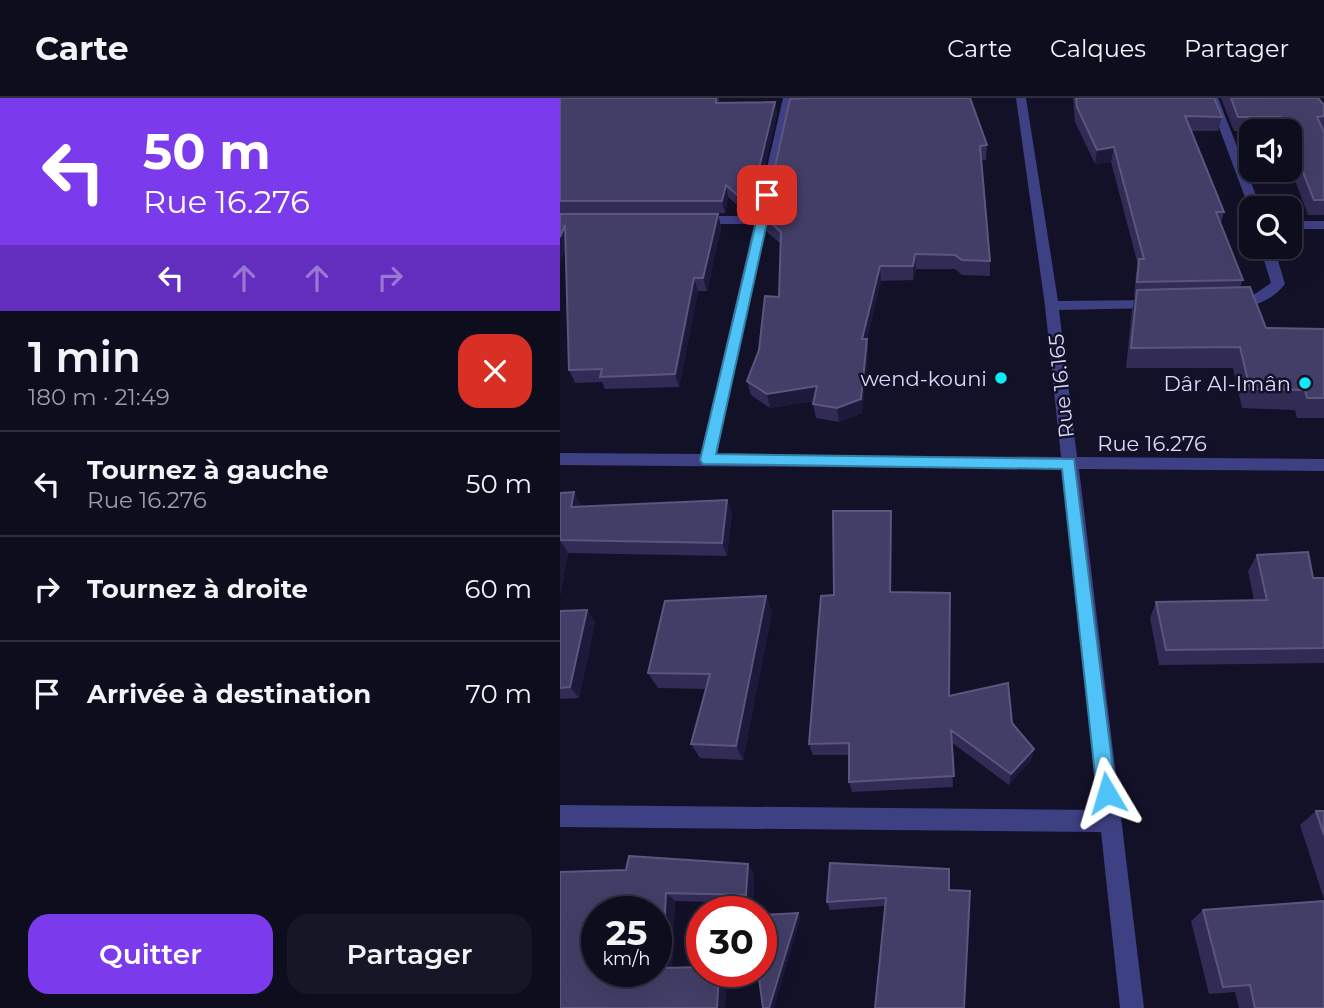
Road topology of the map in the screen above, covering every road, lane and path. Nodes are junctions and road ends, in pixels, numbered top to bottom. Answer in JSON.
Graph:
{"nodes":[{"id":1,"x":788,"y":98,"type":"edge"},
{"id":2,"x":1021,"y":98,"type":"edge"},
{"id":3,"x":1213,"y":98,"type":"edge"},
{"id":4,"x":1250,"y":196,"type":"edge"},
{"id":5,"x":681,"y":220,"type":"edge"},
{"id":6,"x":762,"y":220,"type":"junction"},
{"id":7,"x":1302,"y":225,"type":"edge"},
{"id":8,"x":1324,"y":225,"type":"edge"},
{"id":9,"x":1270,"y":259,"type":"edge"},
{"id":10,"x":1216,"y":303,"type":"edge"},
{"id":11,"x":1175,"y":304,"type":"edge"},
{"id":12,"x":1052,"y":306,"type":"junction"},
{"id":13,"x":560,"y":459,"type":"edge"},
{"id":14,"x":708,"y":460,"type":"junction"},
{"id":15,"x":1069,"y":463,"type":"junction"},
{"id":16,"x":1324,"y":465,"type":"edge"},
{"id":17,"x":560,"y":816,"type":"edge"},
{"id":18,"x":1110,"y":821,"type":"junction"},
{"id":19,"x":1132,"y":1008,"type":"edge"}],
"edges":[{"from":1,"to":6,"type":"street"},
{"from":2,"to":12,"type":"street","name":"Rue 16.165"},
{"from":3,"to":4,"type":"street"},
{"from":5,"to":6,"type":"street"},
{"from":6,"to":14,"type":"street"},
{"from":7,"to":8,"type":"street"},
{"from":9,"to":10,"type":"street"},
{"from":11,"to":12,"type":"street"},
{"from":12,"to":15,"type":"street","name":"Rue 16.165"},
{"from":13,"to":14,"type":"street","name":"Rue 16.276"},
{"from":14,"to":15,"type":"street","name":"Rue 16.276"},
{"from":15,"to":16,"type":"street","name":"Rue 16.276"},
{"from":15,"to":18,"type":"street","name":"Rue 16.165"},
{"from":17,"to":18,"type":"street"},
{"from":18,"to":19,"type":"street","name":"Rue 16.165"}]}
